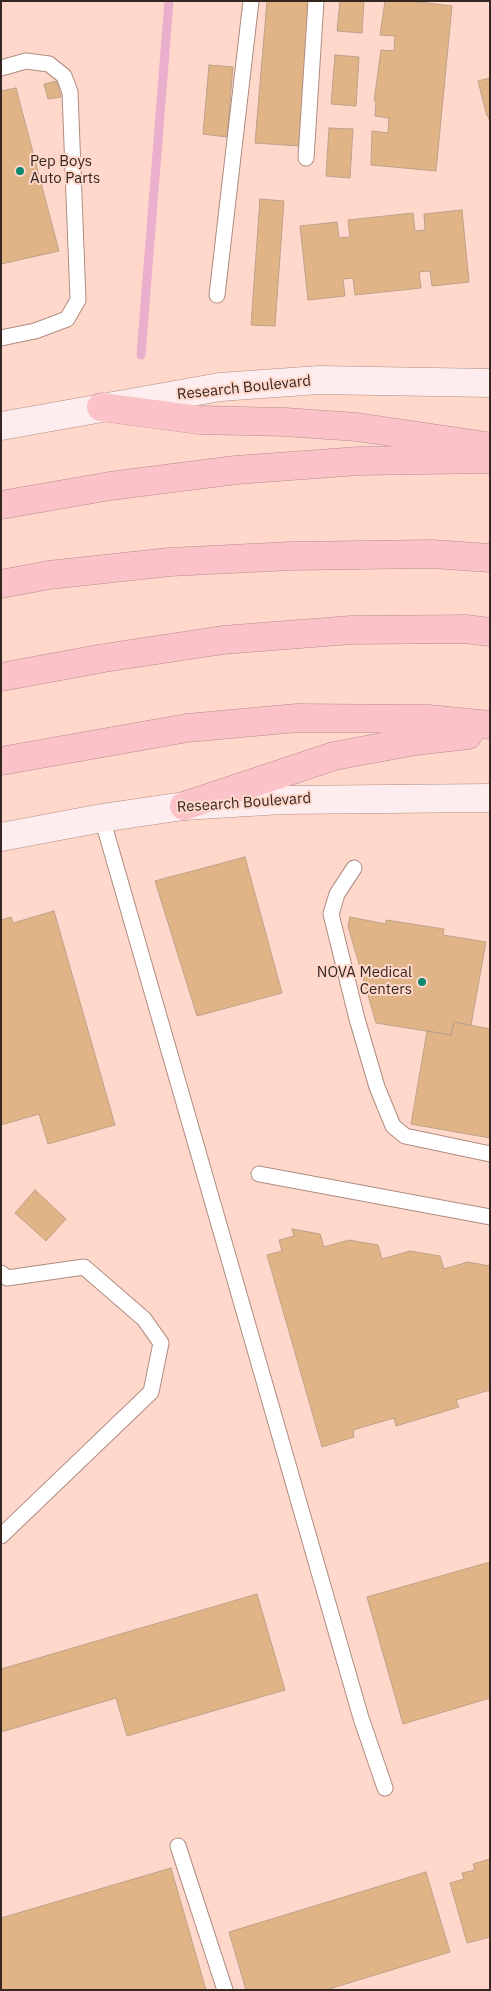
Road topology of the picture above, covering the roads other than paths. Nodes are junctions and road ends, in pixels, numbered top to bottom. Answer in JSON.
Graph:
{"nodes":[{"id":1,"x":252,"y":1,"type":"edge"},
{"id":2,"x":316,"y":1,"type":"edge"},
{"id":3,"x":1,"y":68,"type":"edge"},
{"id":4,"x":306,"y":158,"type":"dead end"},
{"id":5,"x":217,"y":295,"type":"dead end"},
{"id":6,"x":1,"y":338,"type":"edge"},
{"id":7,"x":490,"y":383,"type":"edge"},
{"id":8,"x":100,"y":407,"type":"junction"},
{"id":9,"x":1,"y":426,"type":"edge"},
{"id":10,"x":490,"y":447,"type":"edge"},
{"id":11,"x":490,"y":459,"type":"edge"},
{"id":12,"x":1,"y":505,"type":"edge"},
{"id":13,"x":490,"y":558,"type":"edge"},
{"id":14,"x":1,"y":584,"type":"edge"},
{"id":15,"x":490,"y":632,"type":"edge"},
{"id":16,"x":1,"y":677,"type":"edge"},
{"id":17,"x":490,"y":725,"type":"edge"},
{"id":18,"x":490,"y":733,"type":"edge"},
{"id":19,"x":1,"y":761,"type":"edge"},
{"id":20,"x":490,"y":798,"type":"edge"},
{"id":21,"x":184,"y":806,"type":"junction"},
{"id":22,"x":102,"y":818,"type":"junction"},
{"id":23,"x":1,"y":837,"type":"edge"},
{"id":24,"x":354,"y":868,"type":"dead end"},
{"id":25,"x":490,"y":1154,"type":"edge"},
{"id":26,"x":259,"y":1174,"type":"dead end"},
{"id":27,"x":490,"y":1217,"type":"edge"},
{"id":28,"x":1,"y":1273,"type":"edge"},
{"id":29,"x":1,"y":1536,"type":"edge"},
{"id":30,"x":385,"y":1788,"type":"dead end"},
{"id":31,"x":178,"y":1846,"type":"dead end"},
{"id":32,"x":225,"y":1990,"type":"edge"}],
"edges":[{"from":1,"to":5,"type":"lane"},
{"from":2,"to":4,"type":"lane"},
{"from":3,"to":6,"type":"lane"},
{"from":7,"to":8,"type":"main road","name":"Research Boulevard"},
{"from":8,"to":9,"type":"main road","name":"Research Boulevard"},
{"from":8,"to":10,"type":"highway"},
{"from":11,"to":12,"type":"highway"},
{"from":13,"to":14,"type":"highway"},
{"from":15,"to":16,"type":"highway"},
{"from":17,"to":19,"type":"highway"},
{"from":18,"to":21,"type":"highway"},
{"from":20,"to":21,"type":"main road","name":"Research Boulevard"},
{"from":21,"to":22,"type":"main road","name":"Research Boulevard"},
{"from":22,"to":23,"type":"main road","name":"Research Boulevard"},
{"from":22,"to":30,"type":"lane"},
{"from":24,"to":25,"type":"lane"},
{"from":26,"to":27,"type":"lane"},
{"from":28,"to":29,"type":"lane"},
{"from":31,"to":32,"type":"lane"}]}
